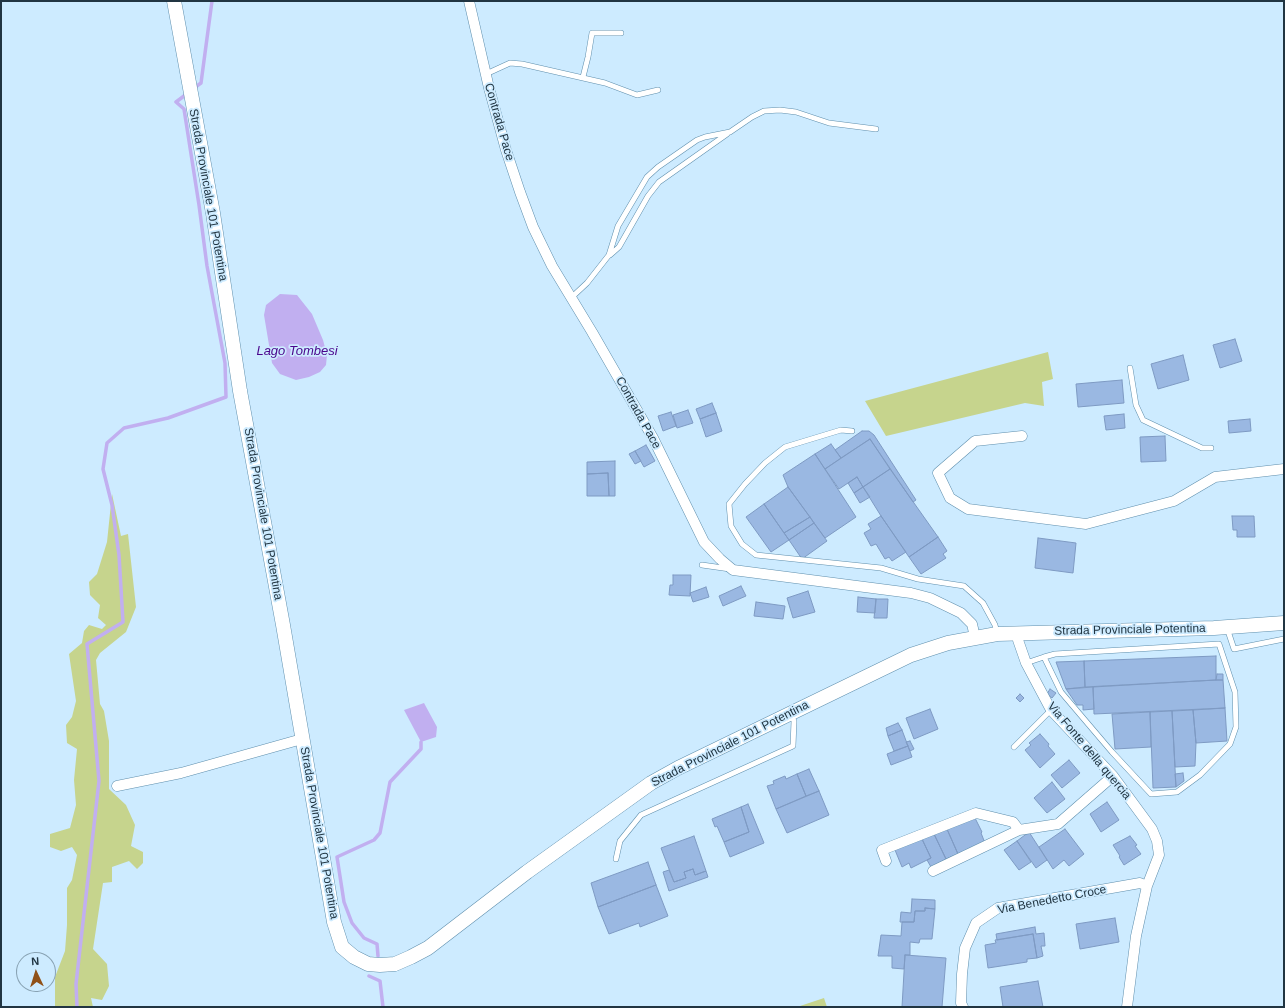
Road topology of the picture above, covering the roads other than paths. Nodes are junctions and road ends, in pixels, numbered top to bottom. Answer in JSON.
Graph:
{"nodes":[{"id":1,"x":174,"y":1,"type":"edge"},
{"id":2,"x":469,"y":1,"type":"edge"},
{"id":3,"x":621,"y":33,"type":"dead end"},
{"id":4,"x":486,"y":74,"type":"junction"},
{"id":5,"x":582,"y":77,"type":"junction"},
{"id":6,"x":658,"y":90,"type":"dead end"},
{"id":7,"x":876,"y":129,"type":"dead end"},
{"id":8,"x":730,"y":132,"type":"junction"},
{"id":9,"x":609,"y":256,"type":"junction"},
{"id":10,"x":572,"y":297,"type":"junction"},
{"id":11,"x":1130,"y":368,"type":"dead end"},
{"id":12,"x":852,"y":431,"type":"dead end"},
{"id":13,"x":1022,"y":436,"type":"dead end"},
{"id":14,"x":1211,"y":448,"type":"dead end"},
{"id":15,"x":1284,"y":469,"type":"edge"},
{"id":16,"x":702,"y":565,"type":"dead end"},
{"id":17,"x":733,"y":570,"type":"junction"},
{"id":18,"x":1284,"y":623,"type":"edge"},
{"id":19,"x":1229,"y":627,"type":"junction"},
{"id":20,"x":1018,"y":633,"type":"junction"},
{"id":21,"x":997,"y":634,"type":"junction"},
{"id":22,"x":975,"y":637,"type":"junction"},
{"id":23,"x":1284,"y":638,"type":"edge"},
{"id":24,"x":1044,"y":657,"type":"junction"},
{"id":25,"x":1026,"y":663,"type":"junction"},
{"id":26,"x":1051,"y":710,"type":"junction"},
{"id":27,"x":791,"y":714,"type":"junction"},
{"id":28,"x":302,"y":739,"type":"junction"},
{"id":29,"x":1014,"y":747,"type":"dead end"},
{"id":30,"x":1113,"y":776,"type":"junction"},
{"id":31,"x":117,"y":786,"type":"dead end"},
{"id":32,"x":1019,"y":830,"type":"junction"},
{"id":33,"x":616,"y":859,"type":"dead end"},
{"id":34,"x":886,"y":861,"type":"dead end"},
{"id":35,"x":933,"y":872,"type":"dead end"},
{"id":36,"x":1147,"y":886,"type":"junction"},
{"id":37,"x":963,"y":1007,"type":"edge"},
{"id":38,"x":1127,"y":1007,"type":"edge"}],
"edges":[{"from":1,"to":28,"type":"main road","name":"Strada Provinciale 101 Potentina"},
{"from":2,"to":4,"type":"street","name":"Contrada Pace"},
{"from":3,"to":5,"type":"lane"},
{"from":4,"to":5,"type":"lane"},
{"from":4,"to":10,"type":"street","name":"Contrada Pace"},
{"from":5,"to":6,"type":"lane"},
{"from":7,"to":8,"type":"lane"},
{"from":8,"to":9,"type":"lane"},
{"from":8,"to":9,"type":"lane"},
{"from":9,"to":10,"type":"lane"},
{"from":10,"to":17,"type":"street","name":"Contrada Pace"},
{"from":11,"to":14,"type":"lane"},
{"from":12,"to":21,"type":"lane"},
{"from":13,"to":15,"type":"street"},
{"from":16,"to":17,"type":"lane"},
{"from":17,"to":22,"type":"street"},
{"from":18,"to":19,"type":"main road","name":"Strada Provinciale Potentina"},
{"from":19,"to":20,"type":"main road","name":"Strada Provinciale Potentina"},
{"from":19,"to":23,"type":"lane"},
{"from":20,"to":21,"type":"main road","name":"Strada Provinciale Potentina"},
{"from":20,"to":25,"type":"street","name":"Via Fonte della quercia"},
{"from":21,"to":22,"type":"main road","name":"Strada Provinciale Potentina"},
{"from":22,"to":27,"type":"main road","name":"Strada Provinciale 101 Potentina"},
{"from":24,"to":24,"type":"lane"},
{"from":24,"to":25,"type":"lane"},
{"from":25,"to":26,"type":"street","name":"Via Fonte della quercia"},
{"from":26,"to":29,"type":"lane"},
{"from":26,"to":30,"type":"street","name":"Via Fonte della quercia"},
{"from":27,"to":28,"type":"main road","name":"Strada Provinciale 101 Potentina"},
{"from":27,"to":33,"type":"lane"},
{"from":28,"to":31,"type":"street"},
{"from":30,"to":32,"type":"street"},
{"from":30,"to":36,"type":"street","name":"Via Fonte della quercia"},
{"from":32,"to":34,"type":"street"},
{"from":32,"to":35,"type":"street"},
{"from":36,"to":37,"type":"street","name":"Via Benedetto Croce"},
{"from":36,"to":38,"type":"street","name":"Via Fonte della quercia"}]}
